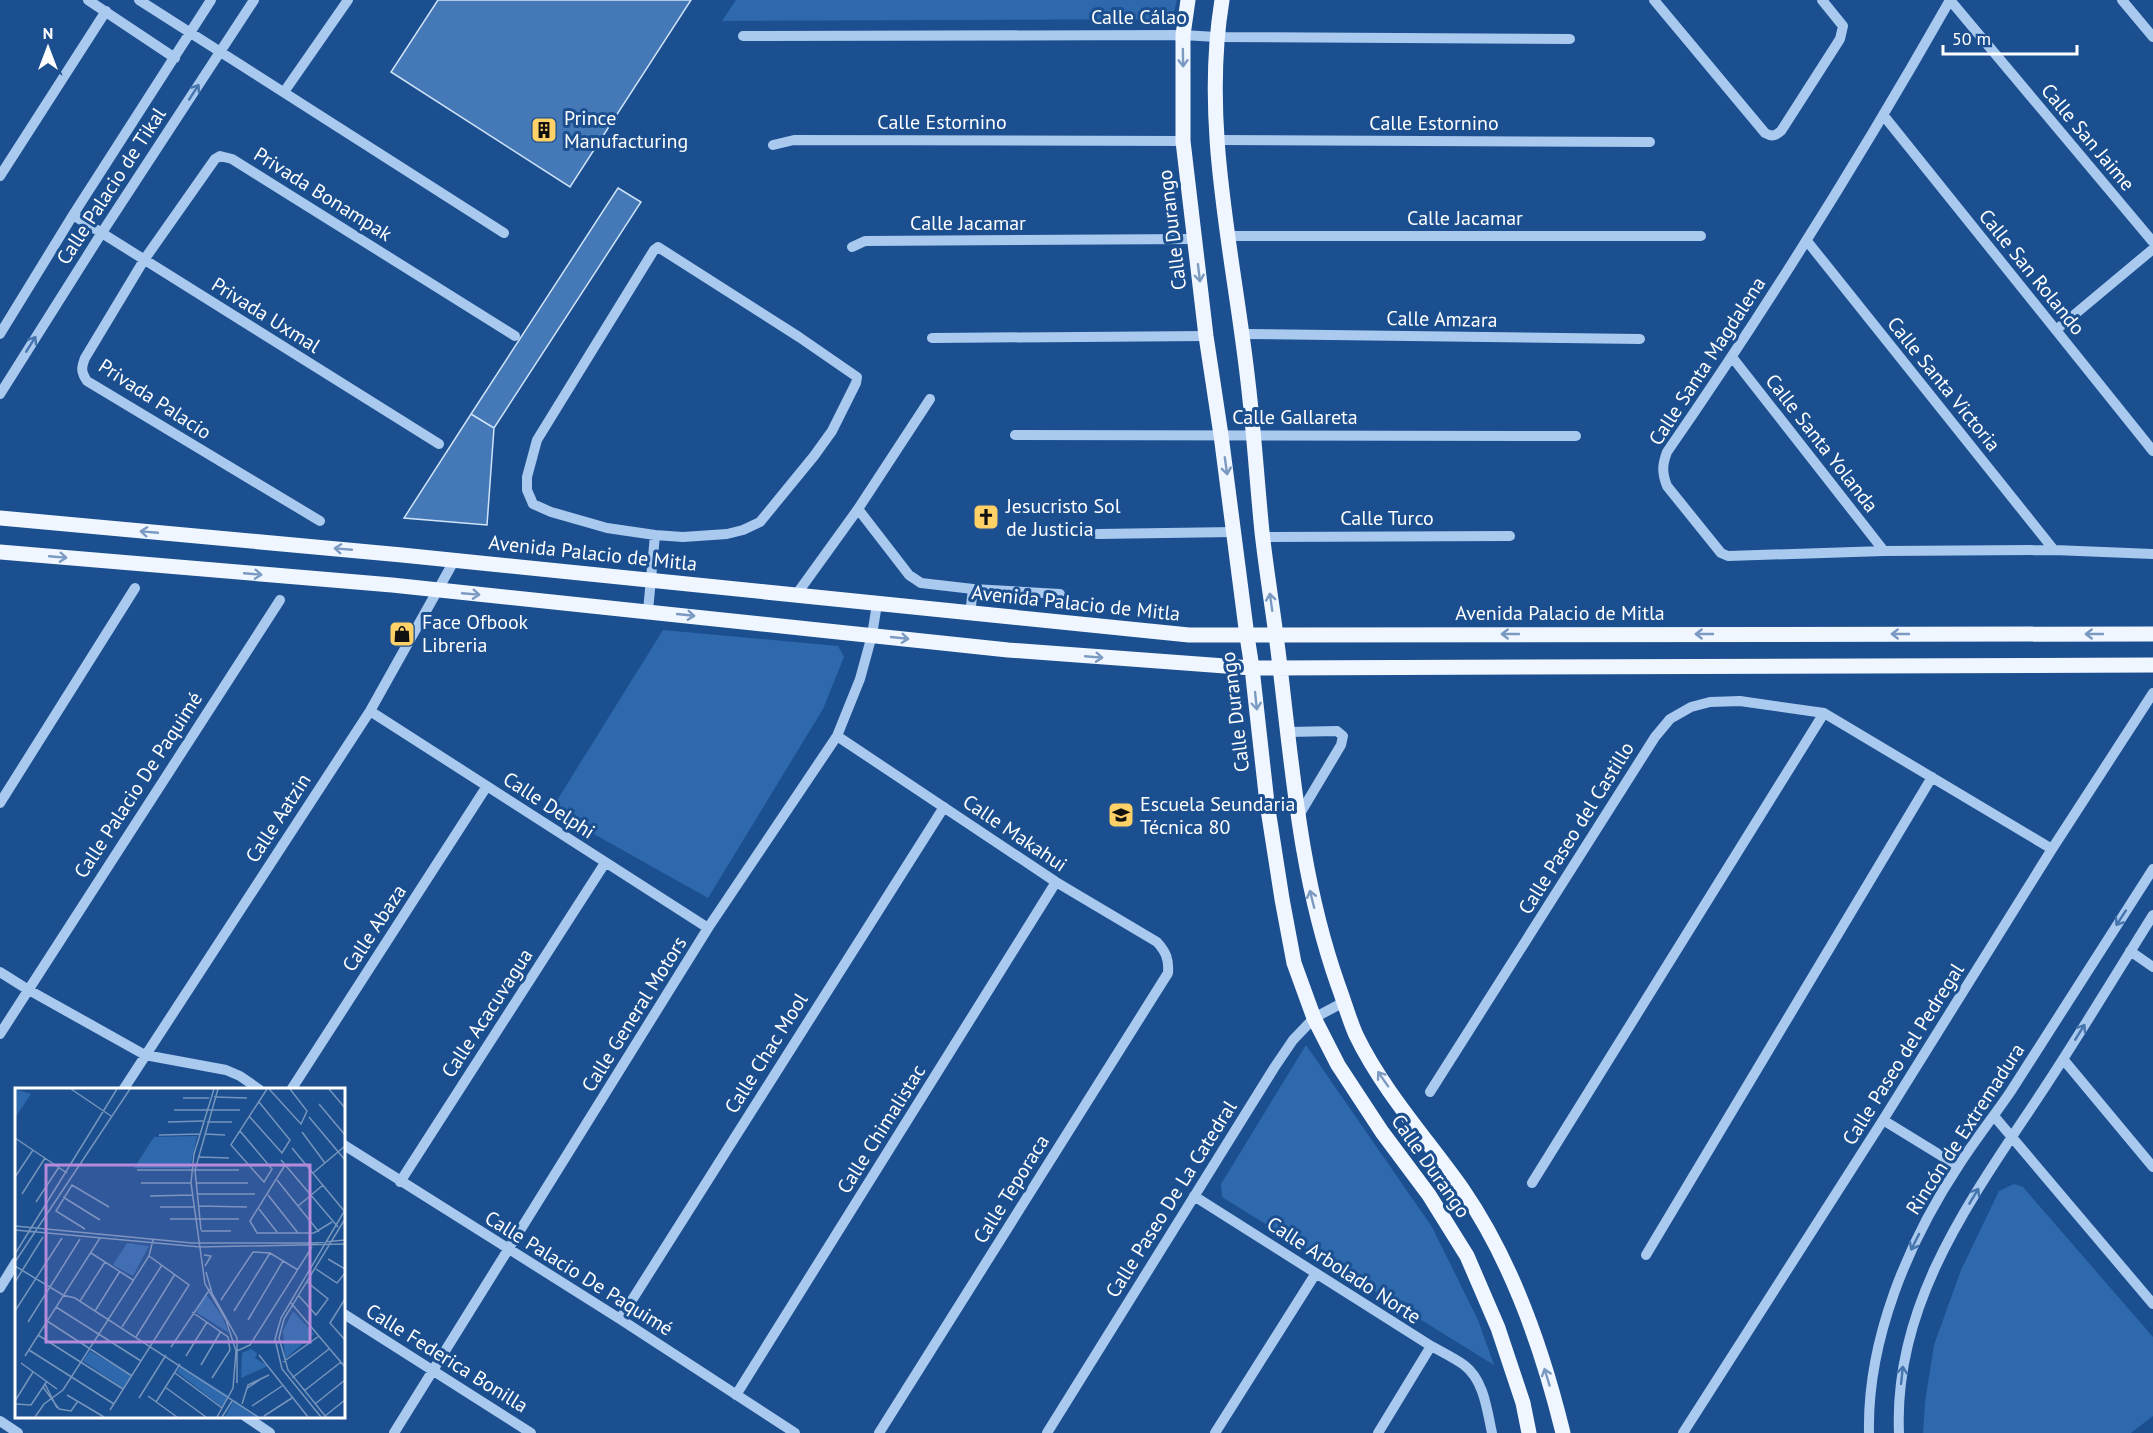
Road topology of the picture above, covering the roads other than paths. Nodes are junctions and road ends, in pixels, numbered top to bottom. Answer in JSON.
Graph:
{"nodes":[{"id":1,"x":88,"y":0,"type":"edge"},
{"id":2,"x":139,"y":0,"type":"edge"},
{"id":3,"x":211,"y":0,"type":"edge"},
{"id":4,"x":254,"y":0,"type":"edge"},
{"id":5,"x":348,"y":0,"type":"edge"},
{"id":6,"x":1188,"y":0,"type":"edge"},
{"id":7,"x":1222,"y":0,"type":"edge"},
{"id":8,"x":1654,"y":0,"type":"edge"},
{"id":9,"x":1822,"y":0,"type":"edge"},
{"id":10,"x":1950,"y":0,"type":"edge"},
{"id":11,"x":2122,"y":0,"type":"edge"},
{"id":12,"x":106,"y":11,"type":"junction"},
{"id":13,"x":190,"y":32,"type":"junction"},
{"id":14,"x":1183,"y":35,"type":"junction"},
{"id":15,"x":743,"y":36,"type":"dead end"},
{"id":16,"x":1216,"y":37,"type":"junction"},
{"id":17,"x":2153,"y":37,"type":"edge"},
{"id":18,"x":1570,"y":39,"type":"dead end"},
{"id":19,"x":219,"y":52,"type":"junction"},
{"id":20,"x":175,"y":58,"type":"junction"},
{"id":21,"x":284,"y":92,"type":"junction"},
{"id":22,"x":1884,"y":116,"type":"junction"},
{"id":23,"x":1217,"y":140,"type":"junction"},
{"id":24,"x":1183,"y":141,"type":"junction"},
{"id":25,"x":1650,"y":142,"type":"dead end"},
{"id":26,"x":773,"y":145,"type":"dead end"},
{"id":27,"x":0,"y":176,"type":"edge"},
{"id":28,"x":73,"y":215,"type":"junction"},
{"id":29,"x":504,"y":232,"type":"dead end"},
{"id":30,"x":101,"y":234,"type":"junction"},
{"id":31,"x":1228,"y":236,"type":"junction"},
{"id":32,"x":1701,"y":236,"type":"dead end"},
{"id":33,"x":1195,"y":239,"type":"junction"},
{"id":34,"x":1807,"y":241,"type":"junction"},
{"id":35,"x":2153,"y":242,"type":"edge"},
{"id":36,"x":852,"y":248,"type":"dead end"},
{"id":37,"x":2153,"y":249,"type":"edge"},
{"id":38,"x":144,"y":260,"type":"junction"},
{"id":39,"x":2056,"y":330,"type":"junction"},
{"id":40,"x":0,"y":334,"type":"edge"},
{"id":41,"x":1243,"y":334,"type":"junction"},
{"id":42,"x":515,"y":336,"type":"dead end"},
{"id":43,"x":1206,"y":336,"type":"junction"},
{"id":44,"x":932,"y":338,"type":"dead end"},
{"id":45,"x":1640,"y":339,"type":"dead end"},
{"id":46,"x":1732,"y":357,"type":"junction"},
{"id":47,"x":0,"y":394,"type":"edge"},
{"id":48,"x":930,"y":399,"type":"dead end"},
{"id":49,"x":1254,"y":434,"type":"junction"},
{"id":50,"x":1015,"y":435,"type":"dead end"},
{"id":51,"x":1221,"y":435,"type":"junction"},
{"id":52,"x":1576,"y":436,"type":"dead end"},
{"id":53,"x":440,"y":444,"type":"dead end"},
{"id":54,"x":2153,"y":451,"type":"edge"},
{"id":55,"x":858,"y":509,"type":"junction"},
{"id":56,"x":0,"y":518,"type":"edge"},
{"id":57,"x":320,"y":521,"type":"dead end"},
{"id":58,"x":1234,"y":532,"type":"junction"},
{"id":59,"x":1097,"y":534,"type":"dead end"},
{"id":60,"x":655,"y":535,"type":"junction"},
{"id":61,"x":1510,"y":536,"type":"dead end"},
{"id":62,"x":1263,"y":537,"type":"junction"},
{"id":63,"x":2054,"y":550,"type":"junction"},
{"id":64,"x":1884,"y":551,"type":"junction"},
{"id":65,"x":0,"y":552,"type":"edge"},
{"id":66,"x":2153,"y":554,"type":"edge"},
{"id":67,"x":454,"y":561,"type":"junction"},
{"id":68,"x":651,"y":580,"type":"junction"},
{"id":69,"x":135,"y":588,"type":"dead end"},
{"id":70,"x":973,"y":590,"type":"junction"},
{"id":71,"x":437,"y":591,"type":"junction"},
{"id":72,"x":1060,"y":594,"type":"dead end"},
{"id":73,"x":796,"y":595,"type":"junction"},
{"id":74,"x":280,"y":600,"type":"dead end"},
{"id":75,"x":877,"y":604,"type":"junction"},
{"id":76,"x":648,"y":611,"type":"junction"},
{"id":77,"x":970,"y":614,"type":"junction"},
{"id":78,"x":1276,"y":634,"type":"junction"},
{"id":79,"x":2153,"y":634,"type":"edge"},
{"id":80,"x":872,"y":635,"type":"junction"},
{"id":81,"x":1247,"y":636,"type":"junction"},
{"id":82,"x":2153,"y":665,"type":"edge"},
{"id":83,"x":1280,"y":667,"type":"junction"},
{"id":84,"x":1252,"y":668,"type":"junction"},
{"id":85,"x":2153,"y":693,"type":"edge"},
{"id":86,"x":370,"y":711,"type":"junction"},
{"id":87,"x":1824,"y":713,"type":"junction"},
{"id":88,"x":1287,"y":732,"type":"junction"},
{"id":89,"x":837,"y":736,"type":"junction"},
{"id":90,"x":1932,"y":777,"type":"junction"},
{"id":91,"x":487,"y":786,"type":"junction"},
{"id":92,"x":0,"y":803,"type":"edge"},
{"id":93,"x":944,"y":807,"type":"junction"},
{"id":94,"x":1298,"y":818,"type":"junction"},
{"id":95,"x":2052,"y":849,"type":"junction"},
{"id":96,"x":605,"y":863,"type":"junction"},
{"id":97,"x":2153,"y":869,"type":"edge"},
{"id":98,"x":1056,"y":882,"type":"junction"},
{"id":99,"x":2153,"y":915,"type":"edge"},
{"id":100,"x":708,"y":928,"type":"junction"},
{"id":101,"x":2130,"y":951,"type":"junction"},
{"id":102,"x":1169,"y":962,"type":"joint"},
{"id":103,"x":2153,"y":967,"type":"edge"},
{"id":104,"x":0,"y":972,"type":"edge"},
{"id":105,"x":27,"y":989,"type":"junction"},
{"id":106,"x":1344,"y":1002,"type":"junction"},
{"id":107,"x":1314,"y":1018,"type":"junction"},
{"id":108,"x":0,"y":1034,"type":"edge"},
{"id":109,"x":145,"y":1055,"type":"junction"},
{"id":110,"x":2063,"y":1059,"type":"junction"},
{"id":111,"x":124,"y":1088,"type":"edge"},
{"id":112,"x":258,"y":1088,"type":"edge"},
{"id":113,"x":292,"y":1088,"type":"edge"},
{"id":114,"x":1430,"y":1092,"type":"dead end"},
{"id":115,"x":1994,"y":1116,"type":"junction"},
{"id":116,"x":1883,"y":1120,"type":"junction"},
{"id":117,"x":2013,"y":1136,"type":"junction"},
{"id":118,"x":345,"y":1146,"type":"edge"},
{"id":119,"x":1958,"y":1166,"type":"junction"},
{"id":120,"x":2153,"y":1167,"type":"edge"},
{"id":121,"x":400,"y":1182,"type":"junction"},
{"id":122,"x":1532,"y":1183,"type":"dead end"},
{"id":123,"x":1194,"y":1196,"type":"junction"},
{"id":124,"x":510,"y":1249,"type":"junction"},
{"id":125,"x":1646,"y":1255,"type":"dead end"},
{"id":126,"x":15,"y":1266,"type":"edge"},
{"id":127,"x":1316,"y":1273,"type":"junction"},
{"id":128,"x":0,"y":1288,"type":"edge"},
{"id":129,"x":2153,"y":1304,"type":"edge"},
{"id":130,"x":345,"y":1315,"type":"edge"},
{"id":131,"x":620,"y":1319,"type":"junction"},
{"id":132,"x":1431,"y":1346,"type":"junction"},
{"id":133,"x":433,"y":1371,"type":"junction"},
{"id":134,"x":736,"y":1395,"type":"junction"},
{"id":135,"x":248,"y":1418,"type":"edge"},
{"id":136,"x":0,"y":1421,"type":"edge"},
{"id":137,"x":18,"y":1433,"type":"edge"},
{"id":138,"x":270,"y":1433,"type":"edge"},
{"id":139,"x":394,"y":1433,"type":"edge"},
{"id":140,"x":531,"y":1433,"type":"edge"},
{"id":141,"x":795,"y":1433,"type":"edge"},
{"id":142,"x":879,"y":1433,"type":"edge"},
{"id":143,"x":1047,"y":1433,"type":"edge"},
{"id":144,"x":1215,"y":1433,"type":"edge"},
{"id":145,"x":1378,"y":1433,"type":"edge"},
{"id":146,"x":1492,"y":1433,"type":"edge"},
{"id":147,"x":1529,"y":1433,"type":"edge"},
{"id":148,"x":1563,"y":1433,"type":"edge"},
{"id":149,"x":1683,"y":1433,"type":"edge"},
{"id":150,"x":1869,"y":1433,"type":"edge"},
{"id":151,"x":1899,"y":1433,"type":"edge"}],
"edges":[{"from":1,"to":12,"type":"street"},
{"from":2,"to":13,"type":"street"},
{"from":3,"to":13,"type":"street","name":"Calle Palacio de Tikal"},
{"from":4,"to":19,"type":"street","name":"Calle Palacio de Tikal"},
{"from":5,"to":21,"type":"street"},
{"from":6,"to":14,"type":"main road","name":"Calle Durango"},
{"from":7,"to":16,"type":"main road","name":"Calle Durango"},
{"from":8,"to":9,"type":"street"},
{"from":10,"to":22,"type":"street","name":"Calle Santa Magdalena"},
{"from":10,"to":35,"type":"street","name":"Calle San Jaime"},
{"from":11,"to":17,"type":"street"},
{"from":12,"to":20,"type":"street"},
{"from":12,"to":27,"type":"street"},
{"from":13,"to":19,"type":"street"},
{"from":13,"to":20,"type":"street","name":"Calle Palacio de Tikal"},
{"from":14,"to":15,"type":"street","name":"Calle Cálao"},
{"from":14,"to":16,"type":"street","name":"Calle Cálao"},
{"from":14,"to":24,"type":"main road","name":"Calle Durango","one_way":true},
{"from":16,"to":18,"type":"street","name":"Calle Cálao"},
{"from":16,"to":23,"type":"main road","name":"Calle Durango"},
{"from":19,"to":21,"type":"street"},
{"from":30,"to":19,"type":"street","name":"Calle Palacio de Tikal","one_way":true},
{"from":20,"to":28,"type":"street","name":"Calle Palacio de Tikal"},
{"from":21,"to":29,"type":"street"},
{"from":22,"to":34,"type":"street","name":"Calle Santa Magdalena"},
{"from":22,"to":39,"type":"street","name":"Calle San Rolando"},
{"from":23,"to":25,"type":"street","name":"Calle Estornino"},
{"from":23,"to":31,"type":"main road","name":"Calle Durango"},
{"from":24,"to":26,"type":"street","name":"Calle Estornino"},
{"from":24,"to":33,"type":"main road","name":"Calle Durango"},
{"from":28,"to":30,"type":"street","name":"Privada Uxmal"},
{"from":28,"to":40,"type":"street","name":"Calle Palacio de Tikal"},
{"from":30,"to":38,"type":"street","name":"Privada Uxmal"},
{"from":47,"to":30,"type":"street","name":"Calle Palacio de Tikal","one_way":true},
{"from":31,"to":32,"type":"street","name":"Calle Jacamar"},
{"from":31,"to":41,"type":"main road","name":"Calle Durango"},
{"from":33,"to":36,"type":"street","name":"Calle Jacamar"},
{"from":33,"to":43,"type":"main road","name":"Calle Durango","one_way":true},
{"from":34,"to":46,"type":"street","name":"Calle Santa Magdalena"},
{"from":34,"to":63,"type":"street","name":"Calle Santa Victoria"},
{"from":37,"to":39,"type":"street"},
{"from":38,"to":42,"type":"street","name":"Privada Bonampak"},
{"from":38,"to":53,"type":"street","name":"Privada Uxmal"},
{"from":38,"to":57,"type":"street","name":"Privada Palacio"},
{"from":39,"to":54,"type":"street","name":"Calle San Rolando"},
{"from":41,"to":45,"type":"street","name":"Calle Amzara"},
{"from":41,"to":49,"type":"main road","name":"Calle Durango"},
{"from":43,"to":44,"type":"street"},
{"from":43,"to":51,"type":"main road","name":"Calle Durango"},
{"from":46,"to":64,"type":"street","name":"Calle Santa Yolanda"},
{"from":46,"to":64,"type":"street","name":"Calle Santa Magdalena"},
{"from":48,"to":55,"type":"street"},
{"from":49,"to":51,"type":"street","name":"Calle Gallareta"},
{"from":49,"to":52,"type":"street","name":"Calle Gallareta"},
{"from":49,"to":62,"type":"main road","name":"Calle Durango"},
{"from":50,"to":51,"type":"street","name":"Calle Gallareta"},
{"from":51,"to":58,"type":"main road","name":"Calle Durango","one_way":true},
{"from":55,"to":70,"type":"street"},
{"from":55,"to":73,"type":"street"},
{"from":67,"to":56,"type":"main road","name":"Avenida Palacio de Mitla","one_way":true},
{"from":58,"to":59,"type":"street"},
{"from":58,"to":81,"type":"main road","name":"Calle Durango"},
{"from":60,"to":60,"type":"street"},
{"from":60,"to":68,"type":"street"},
{"from":61,"to":62,"type":"street","name":"Calle Turco"},
{"from":78,"to":62,"type":"main road","name":"Calle Durango","one_way":true},
{"from":63,"to":64,"type":"street","name":"Calle Santa Magdalena"},
{"from":63,"to":66,"type":"street","name":"Calle Santa Magdalena"},
{"from":65,"to":71,"type":"main road","one_way":true},
{"from":67,"to":68,"type":"main road","name":"Avenida Palacio de Mitla"},
{"from":67,"to":71,"type":"street","name":"Calle Aatzin"},
{"from":68,"to":73,"type":"main road","name":"Avenida Palacio de Mitla"},
{"from":68,"to":76,"type":"street"},
{"from":69,"to":92,"type":"street"},
{"from":70,"to":72,"type":"street"},
{"from":70,"to":77,"type":"street"},
{"from":71,"to":76,"type":"main road","one_way":true},
{"from":71,"to":86,"type":"street","name":"Calle Aatzin"},
{"from":73,"to":75,"type":"main road","name":"Avenida Palacio de Mitla"},
{"from":74,"to":105,"type":"street","name":"Calle Palacio De Paquimé"},
{"from":75,"to":77,"type":"main road","name":"Avenida Palacio de Mitla"},
{"from":75,"to":80,"type":"street","name":"Calle General Motors"},
{"from":76,"to":80,"type":"main road","one_way":true},
{"from":77,"to":81,"type":"main road","name":"Avenida Palacio de Mitla"},
{"from":79,"to":78,"type":"main road","name":"Avenida Palacio de Mitla","one_way":true},
{"from":78,"to":81,"type":"main road","name":"Avenida Palacio de Mitla"},
{"from":78,"to":83,"type":"main road","name":"Calle Durango"},
{"from":80,"to":84,"type":"main road","one_way":true},
{"from":80,"to":89,"type":"street","name":"Calle General Motors"},
{"from":81,"to":84,"type":"main road","name":"Calle Durango"},
{"from":82,"to":83,"type":"main road"},
{"from":83,"to":84,"type":"main road"},
{"from":83,"to":88,"type":"main road","name":"Calle Durango"},
{"from":84,"to":107,"type":"main road","name":"Calle Durango","one_way":true},
{"from":85,"to":95,"type":"street","name":"Calle Paseo del Pedregal"},
{"from":86,"to":91,"type":"street","name":"Calle Delphi"},
{"from":86,"to":109,"type":"street","name":"Calle Aatzin"},
{"from":87,"to":90,"type":"street","name":"Calle Paseo del Castillo"},
{"from":87,"to":114,"type":"street","name":"Calle Paseo del Castillo"},
{"from":87,"to":122,"type":"street"},
{"from":88,"to":94,"type":"main road","name":"Calle Durango"},
{"from":88,"to":94,"type":"street"},
{"from":89,"to":93,"type":"street","name":"Calle Makahui"},
{"from":89,"to":100,"type":"street","name":"Calle General Motors"},
{"from":90,"to":95,"type":"street","name":"Calle Paseo del Castillo"},
{"from":90,"to":125,"type":"street"},
{"from":91,"to":96,"type":"street","name":"Calle Delphi"},
{"from":91,"to":113,"type":"street","name":"Calle Abaza"},
{"from":93,"to":98,"type":"street","name":"Calle Makahui"},
{"from":93,"to":131,"type":"street","name":"Calle Chac Mool"},
{"from":106,"to":94,"type":"main road","name":"Calle Durango","one_way":true},
{"from":95,"to":116,"type":"street","name":"Calle Paseo del Pedregal"},
{"from":96,"to":100,"type":"street","name":"Calle Delphi"},
{"from":96,"to":121,"type":"street","name":"Calle Acacuvagua"},
{"from":97,"to":115,"type":"street","name":"Rincón de Extremadura","one_way":true},
{"from":98,"to":102,"type":"street","name":"Calle Makahui"},
{"from":98,"to":134,"type":"street","name":"Calle Chimalistac"},
{"from":99,"to":101,"type":"street"},
{"from":100,"to":124,"type":"street","name":"Calle General Motors"},
{"from":101,"to":103,"type":"street"},
{"from":110,"to":101,"type":"street","one_way":true},
{"from":102,"to":142,"type":"street","name":"Calle Teporaca"},
{"from":104,"to":105,"type":"street"},
{"from":105,"to":108,"type":"street","name":"Calle Palacio De Paquimé"},
{"from":105,"to":109,"type":"street"},
{"from":106,"to":107,"type":"street","name":"Calle Paseo De La Catedral"},
{"from":148,"to":106,"type":"main road","name":"Calle Durango","one_way":true},
{"from":107,"to":123,"type":"street","name":"Calle Paseo De La Catedral"},
{"from":107,"to":147,"type":"main road","name":"Calle Durango"},
{"from":109,"to":111,"type":"street","name":"Calle Aatzin"},
{"from":109,"to":112,"type":"street"},
{"from":110,"to":117,"type":"street"},
{"from":110,"to":120,"type":"street"},
{"from":115,"to":117,"type":"street"},
{"from":115,"to":119,"type":"street","name":"Rincón de Extremadura"},
{"from":116,"to":119,"type":"street"},
{"from":116,"to":149,"type":"street","name":"Calle Paseo del Pedregal"},
{"from":117,"to":129,"type":"street"},
{"from":151,"to":117,"type":"street","one_way":true},
{"from":118,"to":121,"type":"street","name":"Calle Palacio De Paquimé"},
{"from":119,"to":150,"type":"street","name":"Rincón de Extremadura","one_way":true},
{"from":121,"to":124,"type":"street","name":"Calle Palacio De Paquimé"},
{"from":123,"to":127,"type":"street","name":"Calle Arbolado Norte"},
{"from":123,"to":143,"type":"street","name":"Calle Paseo De La Catedral"},
{"from":124,"to":131,"type":"street","name":"Calle Palacio De Paquimé"},
{"from":124,"to":133,"type":"street","name":"Calle General Motors"},
{"from":126,"to":128,"type":"street"},
{"from":127,"to":132,"type":"street","name":"Calle Arbolado Norte"},
{"from":127,"to":144,"type":"street"},
{"from":130,"to":133,"type":"street","name":"Calle Federica Bonilla"},
{"from":131,"to":134,"type":"street","name":"Calle Palacio De Paquimé"},
{"from":132,"to":145,"type":"street"},
{"from":132,"to":146,"type":"street","name":"Calle Arbolado Norte"},
{"from":133,"to":139,"type":"street","name":"Calle General Motors"},
{"from":133,"to":140,"type":"street","name":"Calle Federica Bonilla"},
{"from":134,"to":141,"type":"street","name":"Calle Palacio De Paquimé"},
{"from":135,"to":138,"type":"street"},
{"from":136,"to":137,"type":"street"}]}
